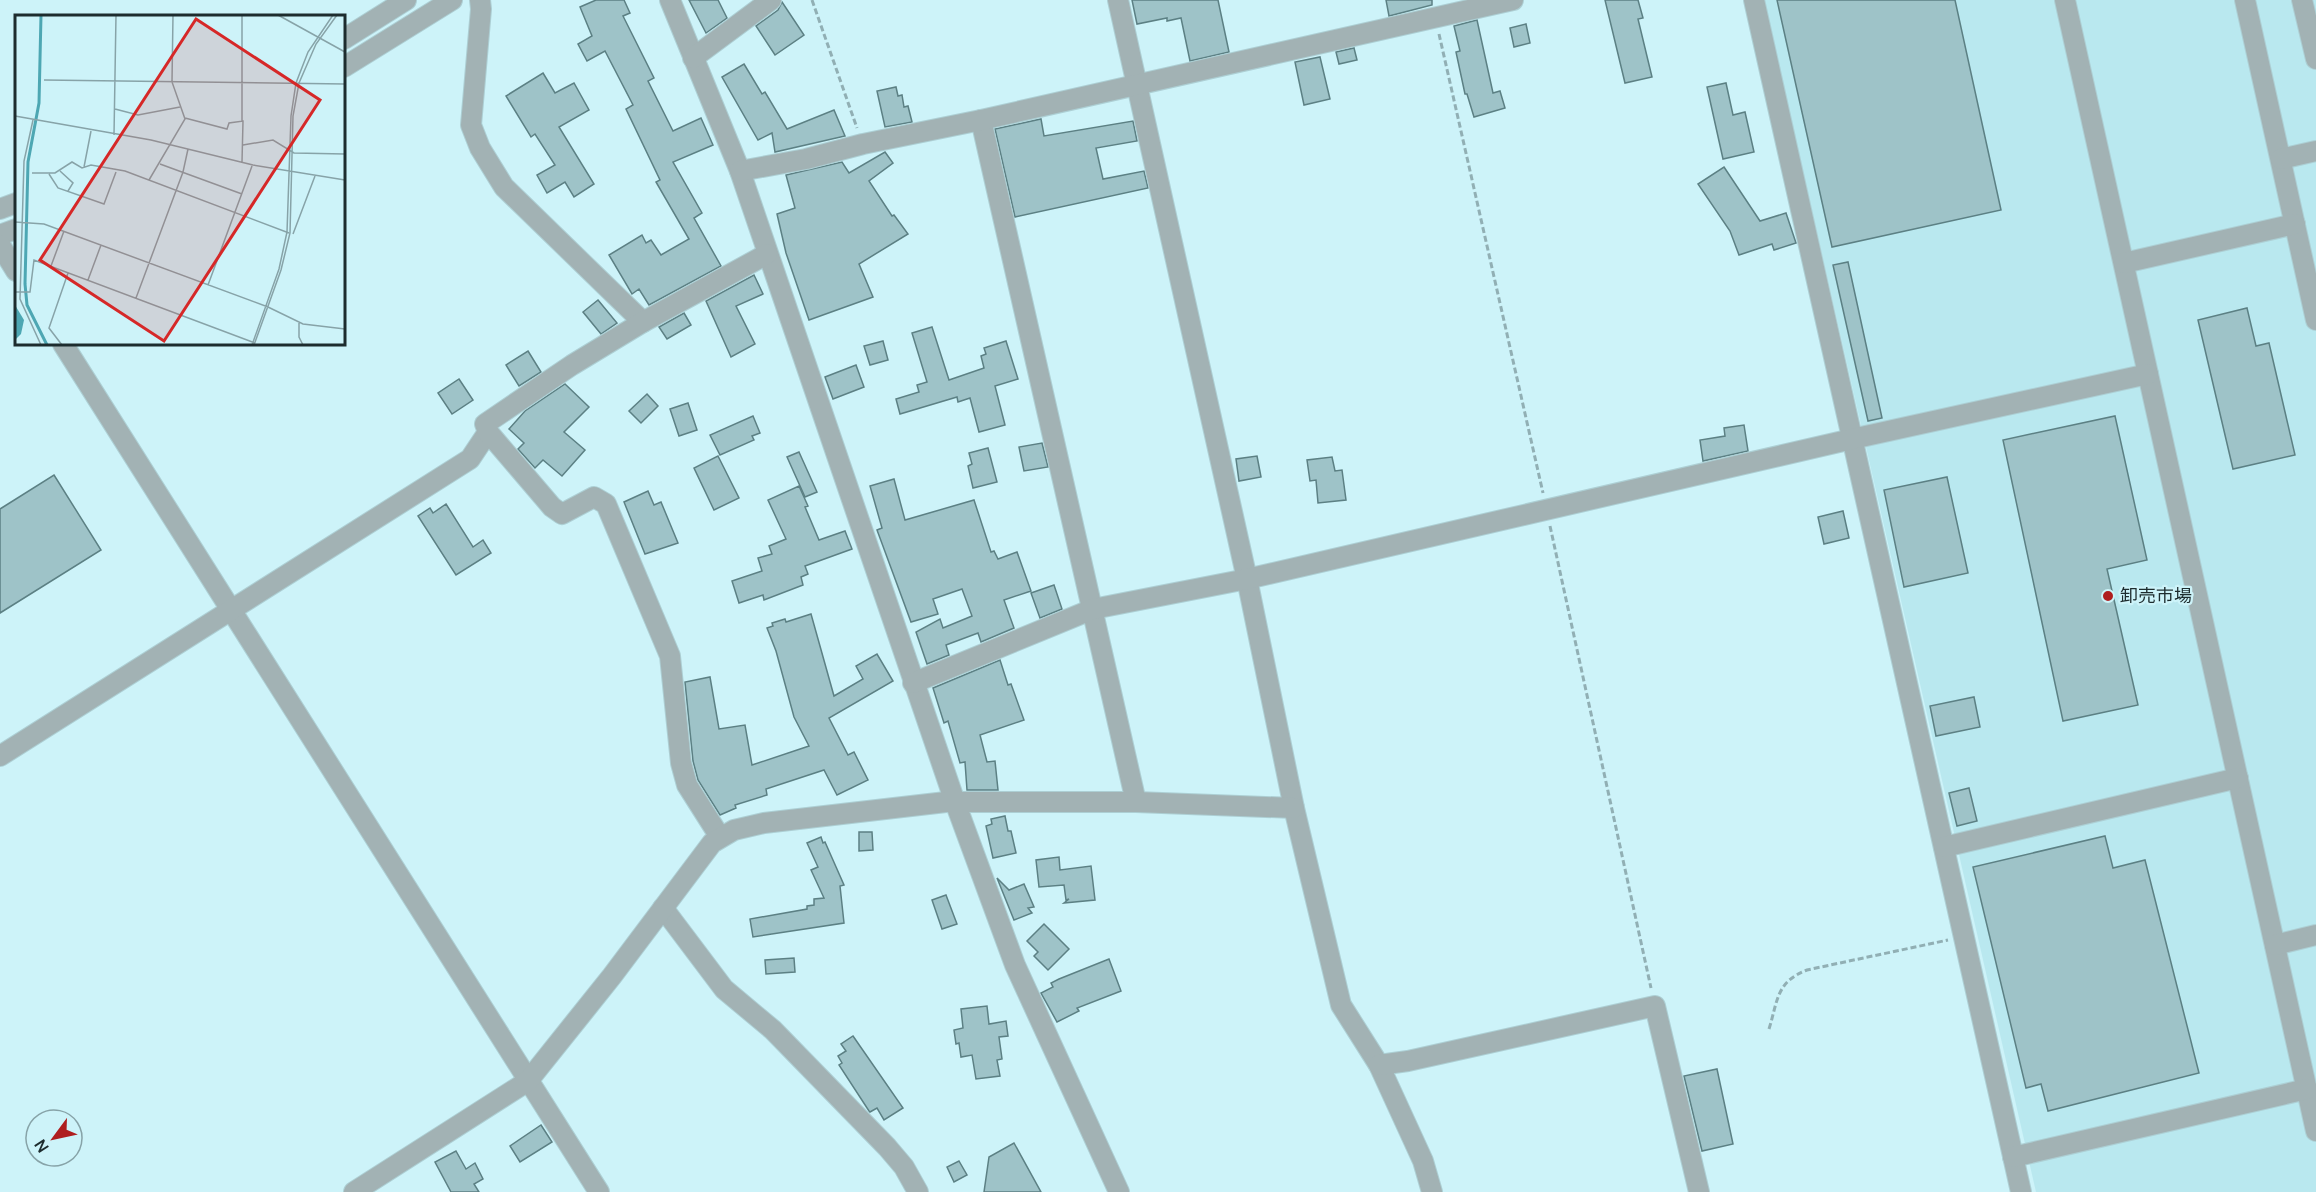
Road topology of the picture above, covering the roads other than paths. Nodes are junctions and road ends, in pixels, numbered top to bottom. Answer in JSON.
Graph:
{"nodes":[{"id":1,"x":406,"y":0,"type":"edge"},
{"id":2,"x":452,"y":0,"type":"edge"},
{"id":3,"x":480,"y":0,"type":"edge"},
{"id":4,"x":670,"y":0,"type":"edge"},
{"id":5,"x":771,"y":0,"type":"edge"},
{"id":6,"x":1118,"y":0,"type":"edge"},
{"id":7,"x":1514,"y":0,"type":"edge"},
{"id":8,"x":1754,"y":0,"type":"edge"},
{"id":9,"x":2066,"y":0,"type":"edge"},
{"id":10,"x":2246,"y":0,"type":"edge"},
{"id":11,"x":2302,"y":0,"type":"edge"},
{"id":12,"x":345,"y":38,"type":"edge"},
{"id":13,"x":693,"y":57,"type":"junction"},
{"id":14,"x":2316,"y":59,"type":"edge"},
{"id":15,"x":345,"y":66,"type":"edge"},
{"id":16,"x":1136,"y":84,"type":"junction"},
{"id":17,"x":981,"y":120,"type":"junction"},
{"id":18,"x":2316,"y":151,"type":"edge"},
{"id":19,"x":2281,"y":159,"type":"junction"},
{"id":20,"x":740,"y":171,"type":"junction"},
{"id":21,"x":15,"y":203,"type":"edge"},
{"id":22,"x":0,"y":209,"type":"edge"},
{"id":23,"x":2295,"y":224,"type":"junction"},
{"id":24,"x":15,"y":229,"type":"edge"},
{"id":25,"x":0,"y":235,"type":"edge"},
{"id":26,"x":0,"y":245,"type":"edge"},
{"id":27,"x":767,"y":254,"type":"junction"},
{"id":28,"x":2124,"y":263,"type":"junction"},
{"id":29,"x":15,"y":269,"type":"edge"},
{"id":30,"x":2313,"y":290,"type":"edge"},
{"id":31,"x":2316,"y":320,"type":"edge"},
{"id":32,"x":643,"y":322,"type":"junction"},
{"id":33,"x":64,"y":345,"type":"edge"},
{"id":34,"x":2148,"y":374,"type":"junction"},
{"id":35,"x":488,"y":432,"type":"junction"},
{"id":36,"x":1852,"y":439,"type":"junction"},
{"id":37,"x":1247,"y":579,"type":"junction"},
{"id":38,"x":232,"y":609,"type":"junction"},
{"id":39,"x":1093,"y":609,"type":"junction"},
{"id":40,"x":913,"y":682,"type":"junction"},
{"id":41,"x":0,"y":756,"type":"edge"},
{"id":42,"x":2238,"y":778,"type":"junction"},
{"id":43,"x":955,"y":802,"type":"junction"},
{"id":44,"x":1136,"y":802,"type":"junction"},
{"id":45,"x":1294,"y":808,"type":"junction"},
{"id":46,"x":720,"y":837,"type":"junction"},
{"id":47,"x":1944,"y":847,"type":"junction"},
{"id":48,"x":663,"y":909,"type":"junction"},
{"id":49,"x":2316,"y":935,"type":"edge"},
{"id":50,"x":2275,"y":945,"type":"junction"},
{"id":51,"x":1379,"y":1065,"type":"junction"},
{"id":52,"x":528,"y":1081,"type":"junction"},
{"id":53,"x":2307,"y":1089,"type":"junction"},
{"id":54,"x":2316,"y":1131,"type":"edge"},
{"id":55,"x":2013,"y":1157,"type":"junction"},
{"id":56,"x":354,"y":1192,"type":"edge"},
{"id":57,"x":599,"y":1192,"type":"edge"},
{"id":58,"x":918,"y":1192,"type":"edge"},
{"id":59,"x":1119,"y":1192,"type":"edge"},
{"id":60,"x":1432,"y":1192,"type":"edge"},
{"id":61,"x":1699,"y":1192,"type":"edge"},
{"id":62,"x":2021,"y":1192,"type":"edge"}],
"edges":[{"from":1,"to":12,"type":"street"},
{"from":2,"to":15,"type":"street"},
{"from":3,"to":32,"type":"street"},
{"from":4,"to":13,"type":"street"},
{"from":5,"to":13,"type":"street"},
{"from":6,"to":16,"type":"street"},
{"from":7,"to":16,"type":"street"},
{"from":8,"to":36,"type":"street"},
{"from":9,"to":28,"type":"street"},
{"from":10,"to":19,"type":"street"},
{"from":11,"to":14,"type":"street"},
{"from":13,"to":20,"type":"street"},
{"from":16,"to":17,"type":"street"},
{"from":16,"to":37,"type":"street"},
{"from":17,"to":20,"type":"street"},
{"from":17,"to":39,"type":"street"},
{"from":18,"to":19,"type":"street"},
{"from":19,"to":23,"type":"street"},
{"from":20,"to":27,"type":"street"},
{"from":21,"to":22,"type":"street"},
{"from":23,"to":28,"type":"street"},
{"from":23,"to":30,"type":"street"},
{"from":24,"to":25,"type":"street"},
{"from":26,"to":29,"type":"street"},
{"from":27,"to":32,"type":"street"},
{"from":27,"to":40,"type":"street"},
{"from":28,"to":34,"type":"street"},
{"from":30,"to":31,"type":"street"},
{"from":32,"to":35,"type":"street"},
{"from":33,"to":38,"type":"street"},
{"from":34,"to":36,"type":"street"},
{"from":34,"to":42,"type":"street"},
{"from":35,"to":38,"type":"street"},
{"from":35,"to":46,"type":"street"},
{"from":36,"to":37,"type":"street"},
{"from":36,"to":47,"type":"street"},
{"from":37,"to":39,"type":"street"},
{"from":37,"to":45,"type":"street"},
{"from":38,"to":41,"type":"street"},
{"from":38,"to":52,"type":"street"},
{"from":39,"to":40,"type":"street"},
{"from":39,"to":44,"type":"street"},
{"from":40,"to":43,"type":"street"},
{"from":42,"to":47,"type":"street"},
{"from":42,"to":50,"type":"street"},
{"from":43,"to":44,"type":"street"},
{"from":43,"to":46,"type":"street"},
{"from":43,"to":59,"type":"street"},
{"from":44,"to":45,"type":"street"},
{"from":45,"to":51,"type":"street"},
{"from":46,"to":48,"type":"street"},
{"from":47,"to":55,"type":"street"},
{"from":48,"to":52,"type":"street"},
{"from":48,"to":58,"type":"street"},
{"from":49,"to":50,"type":"street"},
{"from":50,"to":53,"type":"street"},
{"from":51,"to":60,"type":"street"},
{"from":51,"to":61,"type":"street"},
{"from":52,"to":56,"type":"street"},
{"from":52,"to":57,"type":"street"},
{"from":53,"to":54,"type":"street"},
{"from":53,"to":55,"type":"street"},
{"from":55,"to":62,"type":"street"}]}
